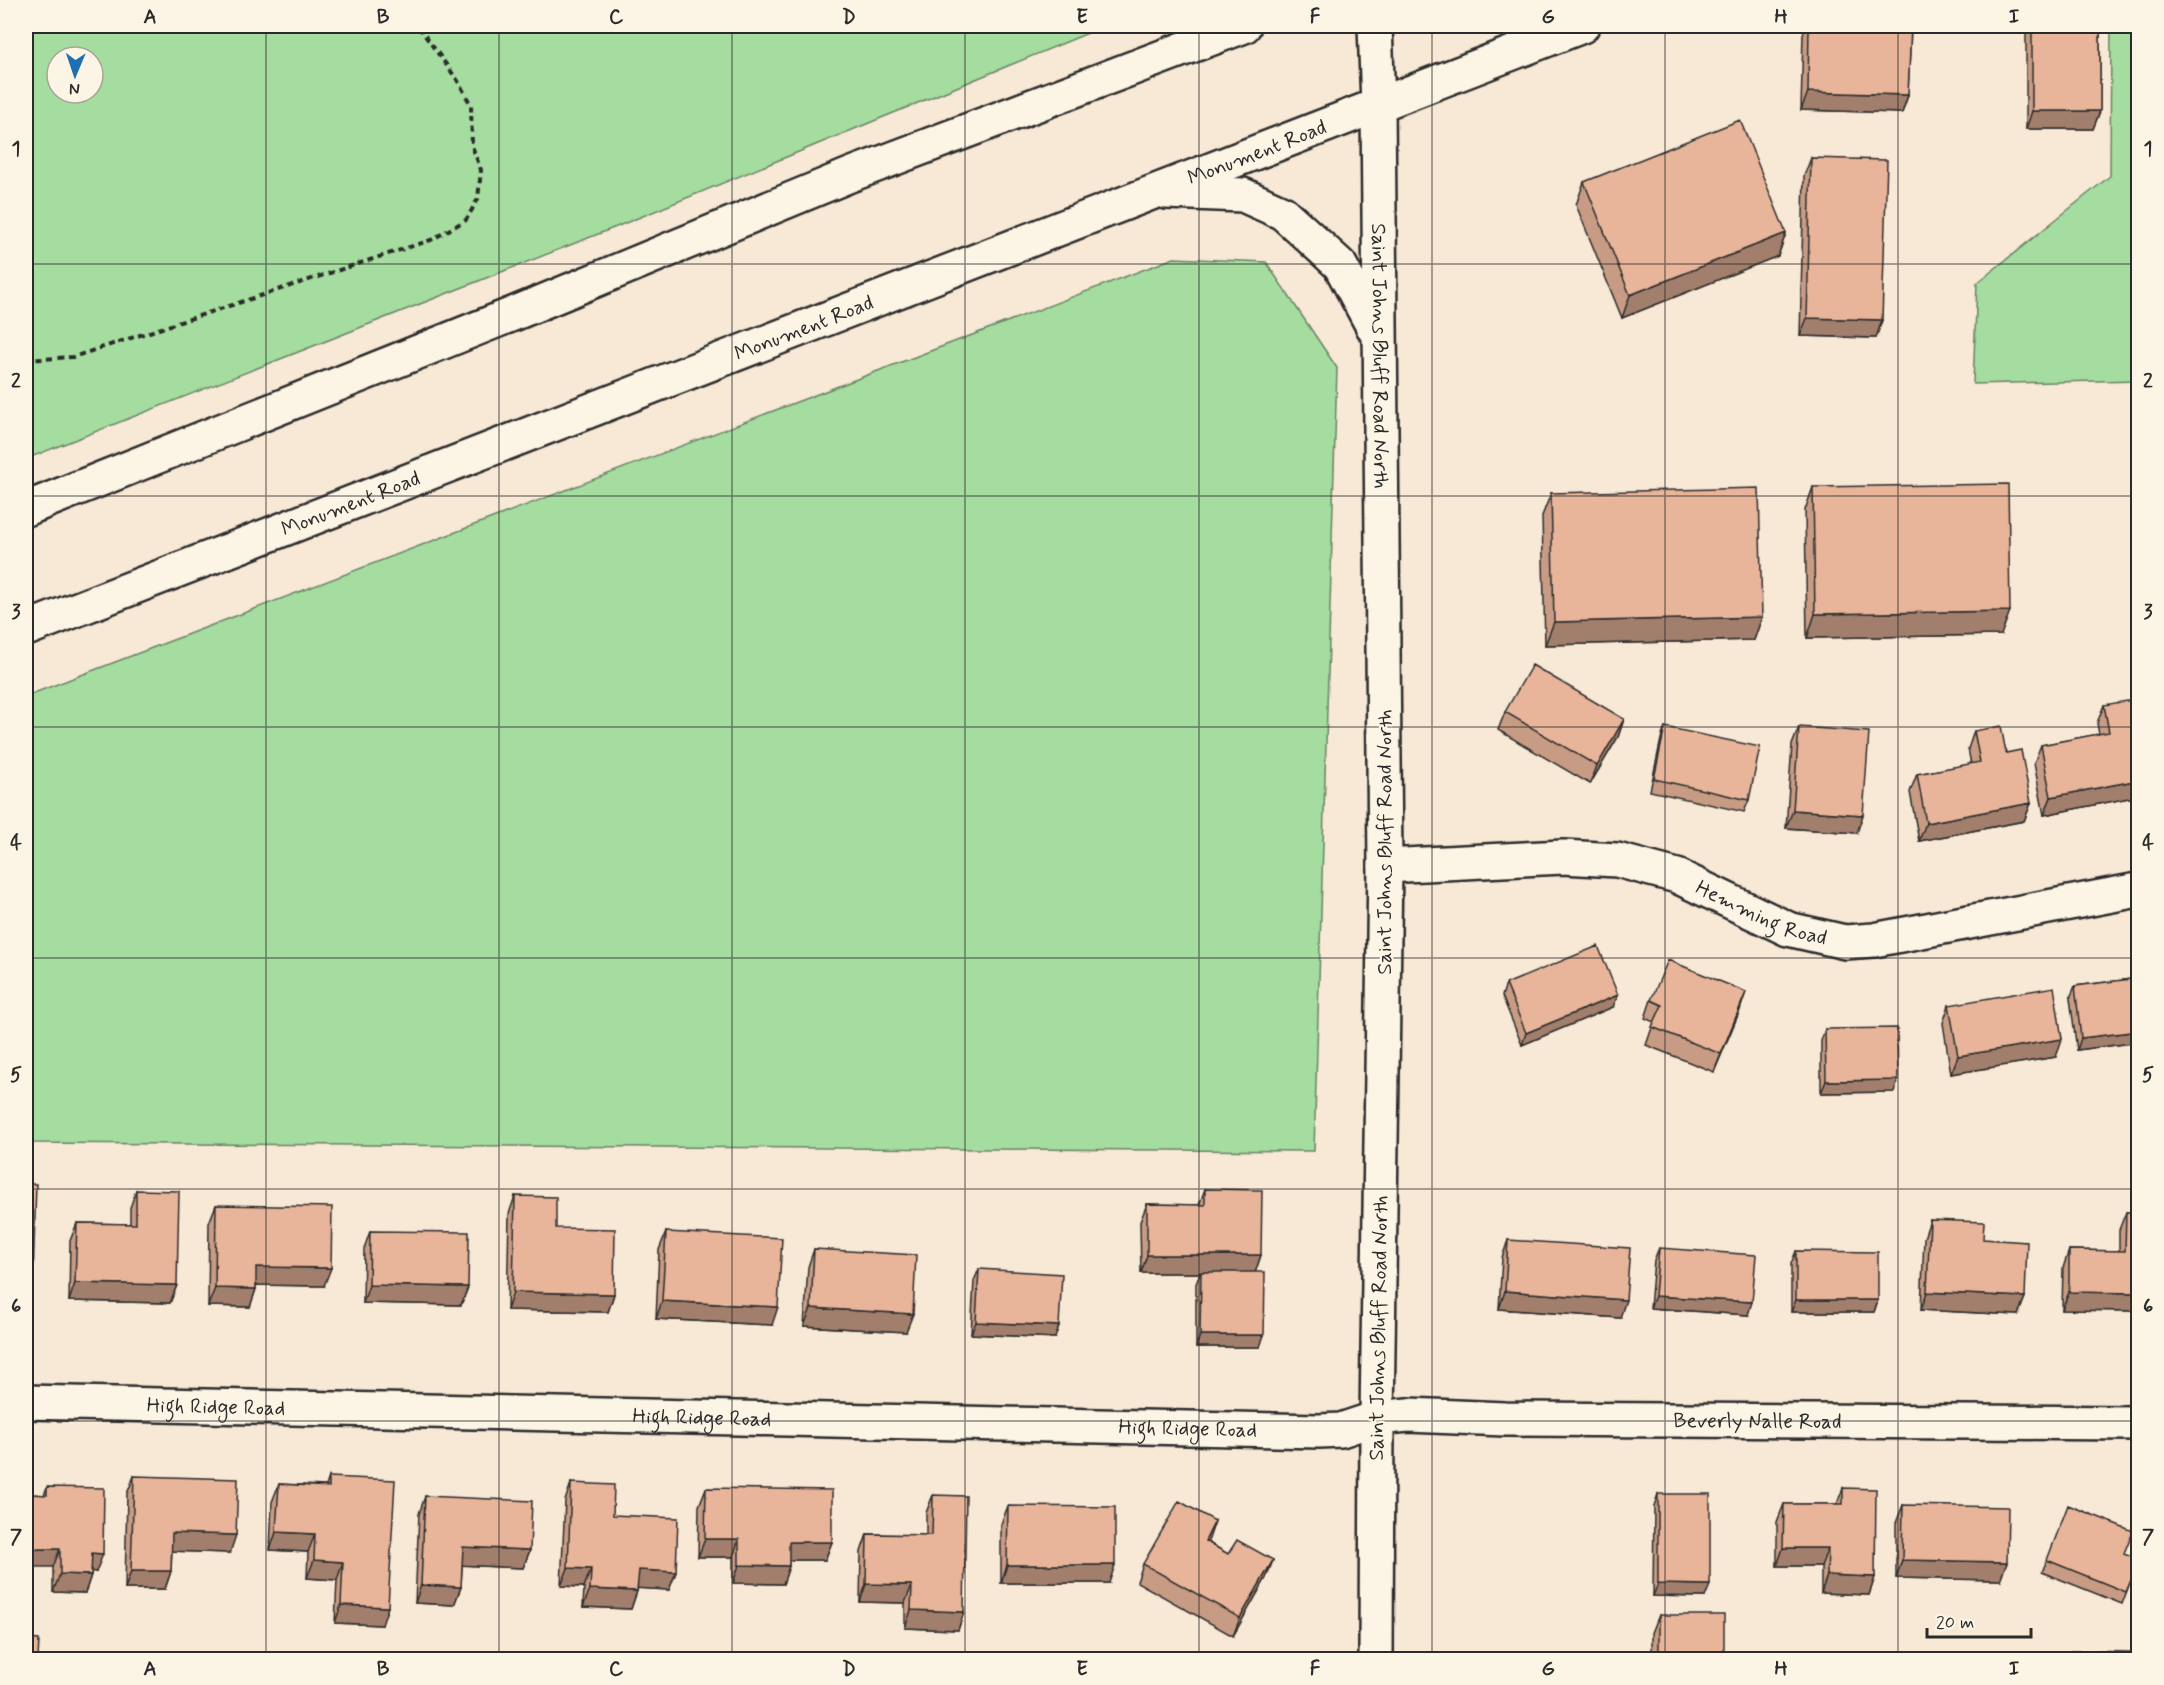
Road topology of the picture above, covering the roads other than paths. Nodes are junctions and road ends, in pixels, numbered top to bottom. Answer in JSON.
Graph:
{"nodes":[{"id":1,"x":1244,"y":26,"type":"edge"},
{"id":2,"x":1375,"y":26,"type":"edge"},
{"id":3,"x":1582,"y":26,"type":"edge"},
{"id":4,"x":1378,"y":105,"type":"junction"},
{"id":5,"x":1156,"y":191,"type":"junction"},
{"id":6,"x":1380,"y":339,"type":"junction"},
{"id":7,"x":26,"y":509,"type":"edge"},
{"id":8,"x":26,"y":629,"type":"edge"},
{"id":9,"x":1385,"y":866,"type":"junction"},
{"id":10,"x":2139,"y":890,"type":"edge"},
{"id":11,"x":26,"y":1402,"type":"edge"},
{"id":12,"x":1377,"y":1418,"type":"junction"},
{"id":13,"x":2139,"y":1423,"type":"edge"},
{"id":14,"x":1376,"y":1659,"type":"edge"}],
"edges":[{"from":1,"to":7,"type":"main road"},
{"from":2,"to":4,"type":"main road","name":"Saint Johns Bluff Road North"},
{"from":3,"to":4,"type":"main road","name":"Monument Road"},
{"from":4,"to":5,"type":"main road","name":"Monument Road"},
{"from":4,"to":6,"type":"main road","name":"Saint Johns Bluff Road North"},
{"from":5,"to":6,"type":"main road"},
{"from":5,"to":8,"type":"main road","name":"Monument Road"},
{"from":6,"to":9,"type":"main road","name":"Saint Johns Bluff Road North"},
{"from":9,"to":10,"type":"main road","name":"Hemming Road"},
{"from":9,"to":12,"type":"main road","name":"Saint Johns Bluff Road North"},
{"from":11,"to":12,"type":"main road","name":"High Ridge Road"},
{"from":12,"to":13,"type":"main road","name":"Beverly Nalle Road"},
{"from":12,"to":14,"type":"main road","name":"Saint Johns Bluff Road North"}]}
